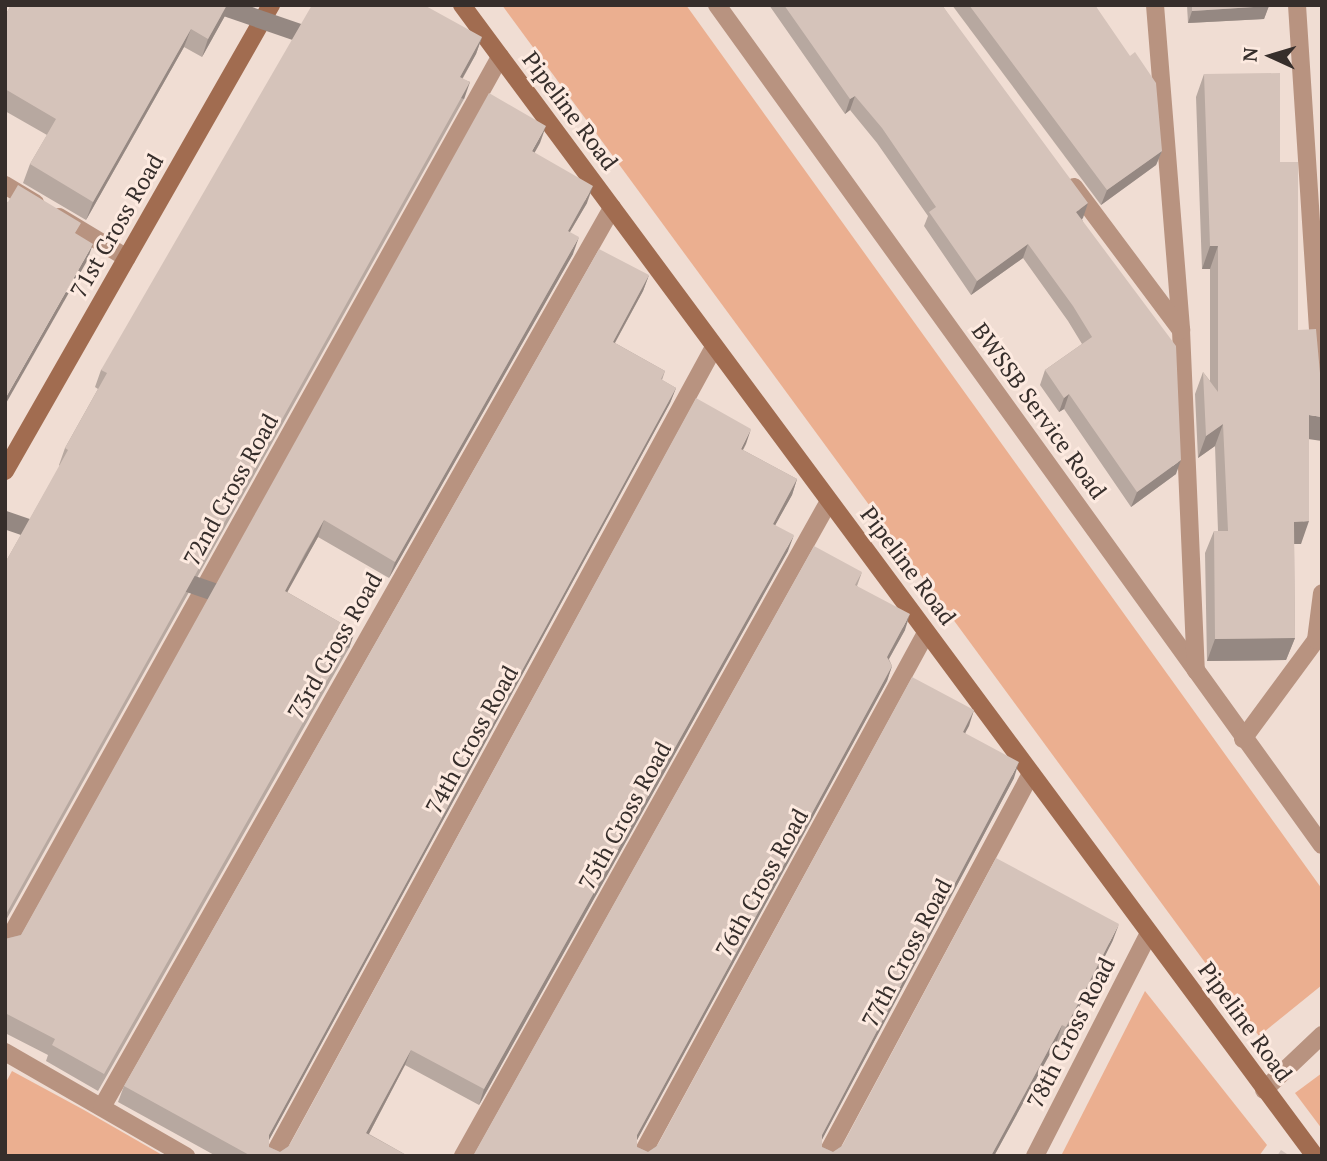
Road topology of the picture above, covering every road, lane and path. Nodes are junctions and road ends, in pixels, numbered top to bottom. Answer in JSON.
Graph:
{"nodes":[{"id":1,"x":271,"y":5,"type":"edge"},
{"id":2,"x":462,"y":5,"type":"edge"},
{"id":3,"x":718,"y":5,"type":"edge"},
{"id":4,"x":1155,"y":5,"type":"edge"},
{"id":5,"x":1297,"y":5,"type":"edge"},
{"id":6,"x":500,"y":57,"type":"junction"},
{"id":7,"x":1059,"y":168,"type":"edge"},
{"id":8,"x":5,"y":185,"type":"edge"},
{"id":9,"x":612,"y":208,"type":"junction"},
{"id":10,"x":127,"y":258,"type":"junction"},
{"id":11,"x":1181,"y":330,"type":"junction"},
{"id":12,"x":714,"y":347,"type":"junction"},
{"id":13,"x":1322,"y":390,"type":"edge"},
{"id":14,"x":5,"y":471,"type":"edge"},
{"id":15,"x":829,"y":501,"type":"junction"},
{"id":16,"x":1322,"y":593,"type":"edge"},
{"id":17,"x":926,"y":633,"type":"junction"},
{"id":18,"x":1196,"y":671,"type":"junction"},
{"id":19,"x":1243,"y":739,"type":"junction"},
{"id":20,"x":1031,"y":774,"type":"junction"},
{"id":21,"x":1322,"y":845,"type":"edge"},
{"id":22,"x":1149,"y":933,"type":"junction"},
{"id":23,"x":5,"y":946,"type":"edge"},
{"id":24,"x":1322,"y":1035,"type":"edge"},
{"id":25,"x":5,"y":1052,"type":"edge"},
{"id":26,"x":1264,"y":1090,"type":"junction"},
{"id":27,"x":102,"y":1107,"type":"junction"},
{"id":28,"x":186,"y":1156,"type":"edge"},
{"id":29,"x":273,"y":1156,"type":"edge"},
{"id":30,"x":463,"y":1156,"type":"edge"},
{"id":31,"x":641,"y":1156,"type":"edge"},
{"id":32,"x":826,"y":1156,"type":"edge"},
{"id":33,"x":1035,"y":1156,"type":"edge"},
{"id":34,"x":1315,"y":1156,"type":"edge"}],
"edges":[{"from":1,"to":10,"type":"street","name":"71st Cross Road"},
{"from":2,"to":6,"type":"street","name":"Pipeline Road"},
{"from":3,"to":18,"type":"street","name":"BWSSB Service Road"},
{"from":4,"to":11,"type":"street"},
{"from":5,"to":13,"type":"street"},
{"from":6,"to":9,"type":"street","name":"Pipeline Road"},
{"from":6,"to":23,"type":"street","name":"72nd Cross Road"},
{"from":7,"to":11,"type":"street"},
{"from":8,"to":10,"type":"street"},
{"from":9,"to":12,"type":"street","name":"Pipeline Road"},
{"from":9,"to":27,"type":"street","name":"73rd Cross Road"},
{"from":10,"to":14,"type":"street","name":"71st Cross Road"},
{"from":11,"to":18,"type":"street"},
{"from":12,"to":15,"type":"street","name":"Pipeline Road"},
{"from":12,"to":29,"type":"street","name":"74th Cross Road"},
{"from":15,"to":17,"type":"street","name":"Pipeline Road"},
{"from":15,"to":30,"type":"street","name":"75th Cross Road"},
{"from":16,"to":19,"type":"street"},
{"from":17,"to":20,"type":"street","name":"Pipeline Road"},
{"from":17,"to":31,"type":"street","name":"76th Cross Road"},
{"from":18,"to":19,"type":"street","name":"BWSSB Service Road"},
{"from":19,"to":21,"type":"street","name":"BWSSB Service Road"},
{"from":20,"to":22,"type":"street","name":"Pipeline Road"},
{"from":20,"to":32,"type":"street","name":"77th Cross Road"},
{"from":22,"to":26,"type":"street","name":"Pipeline Road"},
{"from":22,"to":33,"type":"street","name":"78th Cross Road"},
{"from":24,"to":26,"type":"street"},
{"from":25,"to":27,"type":"street"},
{"from":26,"to":34,"type":"street","name":"Pipeline Road"},
{"from":27,"to":28,"type":"street"}]}
